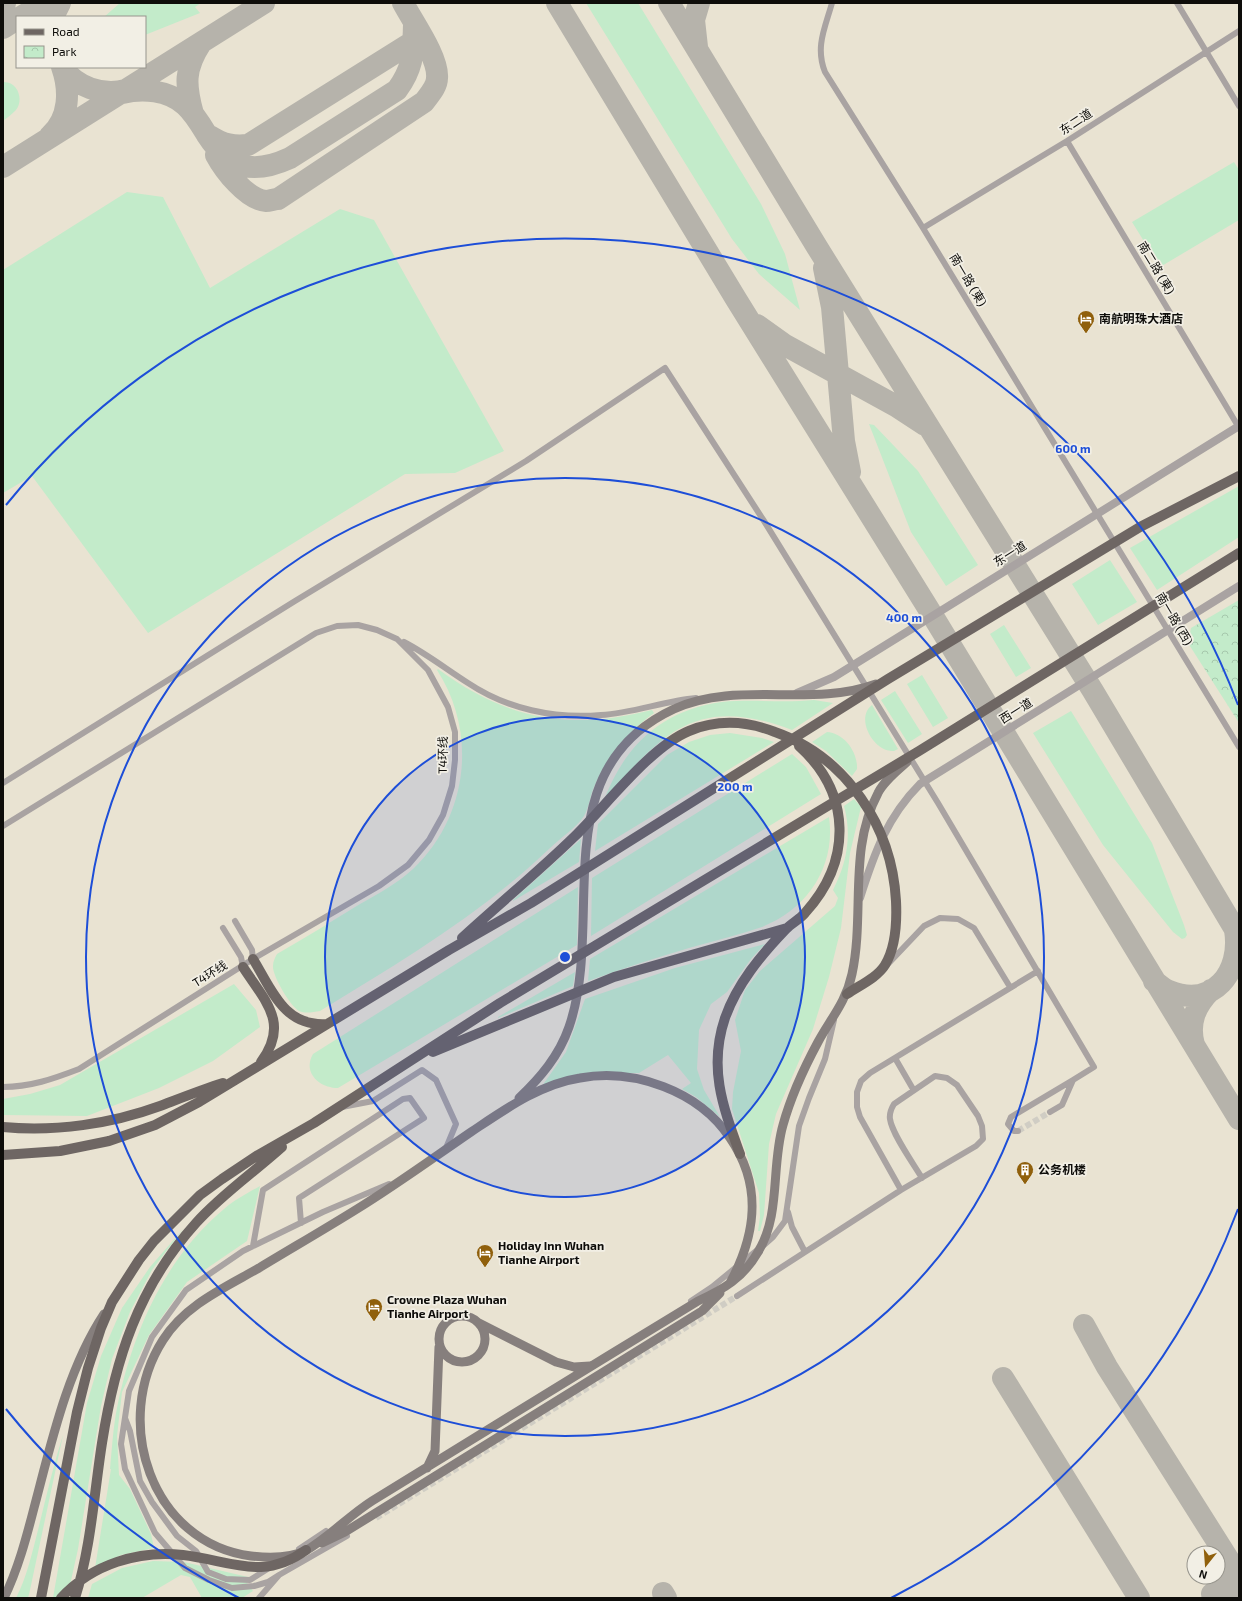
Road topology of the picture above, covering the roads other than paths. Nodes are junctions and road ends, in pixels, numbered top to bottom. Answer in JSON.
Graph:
{"nodes":[{"id":1,"x":832,"y":3,"type":"edge"},
{"id":2,"x":1176,"y":3,"type":"edge"},
{"id":3,"x":1239,"y":31,"type":"edge"},
{"id":4,"x":1206,"y":51,"type":"junction"},
{"id":5,"x":1239,"y":106,"type":"edge"},
{"id":6,"x":1067,"y":141,"type":"junction"},
{"id":7,"x":923,"y":228,"type":"junction"},
{"id":8,"x":1239,"y":426,"type":"edge"},
{"id":9,"x":1239,"y":476,"type":"edge"},
{"id":10,"x":1090,"y":502,"type":"joint"},
{"id":11,"x":1239,"y":553,"type":"edge"},
{"id":12,"x":1239,"y":586,"type":"edge"},
{"id":13,"x":397,"y":638,"type":"junction"},
{"id":14,"x":888,"y":679,"type":"junction"},
{"id":15,"x":791,"y":695,"type":"junction"},
{"id":16,"x":720,"y":696,"type":"junction"},
{"id":17,"x":787,"y":736,"type":"junction"},
{"id":18,"x":1239,"y":747,"type":"edge"},
{"id":19,"x":919,"y":751,"type":"junction"},
{"id":20,"x":3,"y":783,"type":"edge"},
{"id":21,"x":3,"y":826,"type":"edge"},
{"id":22,"x":859,"y":903,"type":"junction"},
{"id":23,"x":235,"y":921,"type":"dead end"},
{"id":24,"x":223,"y":928,"type":"dead end"},
{"id":25,"x":787,"y":928,"type":"junction"},
{"id":26,"x":448,"y":950,"type":"junction"},
{"id":27,"x":254,"y":960,"type":"junction"},
{"id":28,"x":243,"y":967,"type":"junction"},
{"id":29,"x":884,"y":968,"type":"junction"},
{"id":30,"x":1038,"y":972,"type":"junction"},
{"id":31,"x":1010,"y":987,"type":"junction"},
{"id":32,"x":847,"y":994,"type":"junction"},
{"id":33,"x":835,"y":1016,"type":"junction"},
{"id":34,"x":329,"y":1023,"type":"junction"},
{"id":35,"x":895,"y":1058,"type":"junction"},
{"id":36,"x":413,"y":1061,"type":"junction"},
{"id":37,"x":258,"y":1067,"type":"junction"},
{"id":38,"x":238,"y":1079,"type":"junction"},
{"id":39,"x":1072,"y":1080,"type":"junction"},
{"id":40,"x":3,"y":1087,"type":"edge"},
{"id":41,"x":913,"y":1089,"type":"junction"},
{"id":42,"x":511,"y":1106,"type":"junction"},
{"id":43,"x":339,"y":1108,"type":"junction"},
{"id":44,"x":1050,"y":1112,"type":"tunnel mouth"},
{"id":45,"x":3,"y":1127,"type":"edge"},
{"id":46,"x":1018,"y":1131,"type":"dead end"},
{"id":47,"x":295,"y":1135,"type":"junction"},
{"id":48,"x":445,"y":1150,"type":"junction"},
{"id":49,"x":740,"y":1154,"type":"junction"},
{"id":50,"x":3,"y":1155,"type":"edge"},
{"id":51,"x":922,"y":1178,"type":"junction"},
{"id":52,"x":402,"y":1179,"type":"junction"},
{"id":53,"x":901,"y":1190,"type":"junction"},
{"id":54,"x":788,"y":1204,"type":"junction"},
{"id":55,"x":300,"y":1223,"type":"junction"},
{"id":56,"x":253,"y":1246,"type":"junction"},
{"id":57,"x":806,"y":1252,"type":"junction"},
{"id":58,"x":727,"y":1286,"type":"junction"},
{"id":59,"x":737,"y":1296,"type":"tunnel mouth"},
{"id":60,"x":112,"y":1302,"type":"junction"},
{"id":61,"x":476,"y":1321,"type":"junction"},
{"id":62,"x":440,"y":1346,"type":"junction"},
{"id":63,"x":591,"y":1366,"type":"junction"},
{"id":64,"x":125,"y":1418,"type":"junction"},
{"id":65,"x":427,"y":1468,"type":"junction"},
{"id":66,"x":376,"y":1518,"type":"tunnel mouth"},
{"id":67,"x":306,"y":1550,"type":"junction"},
{"id":68,"x":279,"y":1575,"type":"junction"},
{"id":69,"x":4,"y":1598,"type":"edge"},
{"id":70,"x":41,"y":1598,"type":"edge"},
{"id":71,"x":61,"y":1598,"type":"edge"},
{"id":72,"x":76,"y":1598,"type":"edge"},
{"id":73,"x":259,"y":1598,"type":"edge"}],
"edges":[{"from":1,"to":7,"type":"street","name":"南一路 (東)"},
{"from":2,"to":4,"type":"street"},
{"from":3,"to":4,"type":"street","name":"东二道"},
{"from":4,"to":5,"type":"street"},
{"from":4,"to":6,"type":"street","name":"东二道"},
{"from":6,"to":7,"type":"street","name":"东二道"},
{"from":6,"to":8,"type":"street","name":"南二路 (東)"},
{"from":7,"to":10,"type":"street","name":"南一路 (東)"},
{"from":8,"to":15,"type":"street","name":"东一道"},
{"from":9,"to":14,"type":"main road"},
{"from":10,"to":18,"type":"street","name":"南一路 (西)"},
{"from":11,"to":19,"type":"main road"},
{"from":12,"to":22,"type":"street","name":"西一道"},
{"from":13,"to":16,"type":"street"},
{"from":13,"to":21,"type":"street","name":"T4环线"},
{"from":13,"to":27,"type":"street","name":"T4环线"},
{"from":14,"to":15,"type":"main road"},
{"from":14,"to":26,"type":"main road"},
{"from":15,"to":16,"type":"main road"},
{"from":16,"to":42,"type":"main road"},
{"from":17,"to":25,"type":"main road"},
{"from":17,"to":26,"type":"main road"},
{"from":17,"to":29,"type":"main road"},
{"from":19,"to":22,"type":"main road"},
{"from":19,"to":36,"type":"main road"},
{"from":20,"to":30,"type":"street"},
{"from":22,"to":32,"type":"main road"},
{"from":23,"to":27,"type":"street"},
{"from":24,"to":28,"type":"street"},
{"from":25,"to":36,"type":"main road"},
{"from":25,"to":49,"type":"main road"},
{"from":26,"to":34,"type":"main road"},
{"from":27,"to":28,"type":"street","name":"T4环线"},
{"from":27,"to":34,"type":"main road"},
{"from":28,"to":37,"type":"main road"},
{"from":28,"to":40,"type":"street","name":"T4环线"},
{"from":29,"to":31,"type":"street"},
{"from":29,"to":32,"type":"main road"},
{"from":30,"to":31,"type":"street"},
{"from":30,"to":39,"type":"street"},
{"from":31,"to":35,"type":"street"},
{"from":32,"to":33,"type":"main road"},
{"from":33,"to":54,"type":"street"},
{"from":33,"to":58,"type":"main road"},
{"from":34,"to":37,"type":"main road"},
{"from":35,"to":41,"type":"street"},
{"from":35,"to":53,"type":"street"},
{"from":36,"to":43,"type":"main road"},
{"from":37,"to":38,"type":"main road"},
{"from":38,"to":45,"type":"main road"},
{"from":38,"to":50,"type":"main road"},
{"from":39,"to":44,"type":"street"},
{"from":39,"to":46,"type":"street"},
{"from":41,"to":51,"type":"street"},
{"from":41,"to":51,"type":"street"},
{"from":42,"to":48,"type":"main road"},
{"from":42,"to":49,"type":"main road"},
{"from":43,"to":47,"type":"main road"},
{"from":43,"to":48,"type":"street"},
{"from":47,"to":60,"type":"main road"},
{"from":47,"to":72,"type":"main road"},
{"from":48,"to":52,"type":"main road"},
{"from":49,"to":58,"type":"main road"},
{"from":51,"to":53,"type":"street"},
{"from":52,"to":55,"type":"street"},
{"from":52,"to":67,"type":"main road"},
{"from":53,"to":57,"type":"street"},
{"from":54,"to":57,"type":"street"},
{"from":54,"to":64,"type":"street"},
{"from":55,"to":56,"type":"street"},
{"from":55,"to":56,"type":"street"},
{"from":56,"to":64,"type":"street"},
{"from":57,"to":59,"type":"street"},
{"from":58,"to":63,"type":"main road"},
{"from":58,"to":67,"type":"main road"},
{"from":60,"to":69,"type":"main road"},
{"from":60,"to":70,"type":"main road"},
{"from":61,"to":62,"type":"main road"},
{"from":61,"to":62,"type":"main road"},
{"from":61,"to":63,"type":"main road"},
{"from":62,"to":65,"type":"main road"},
{"from":63,"to":65,"type":"main road"},
{"from":64,"to":68,"type":"street"},
{"from":65,"to":67,"type":"main road"},
{"from":66,"to":68,"type":"street"},
{"from":67,"to":71,"type":"main road"},
{"from":68,"to":73,"type":"street"}]}
